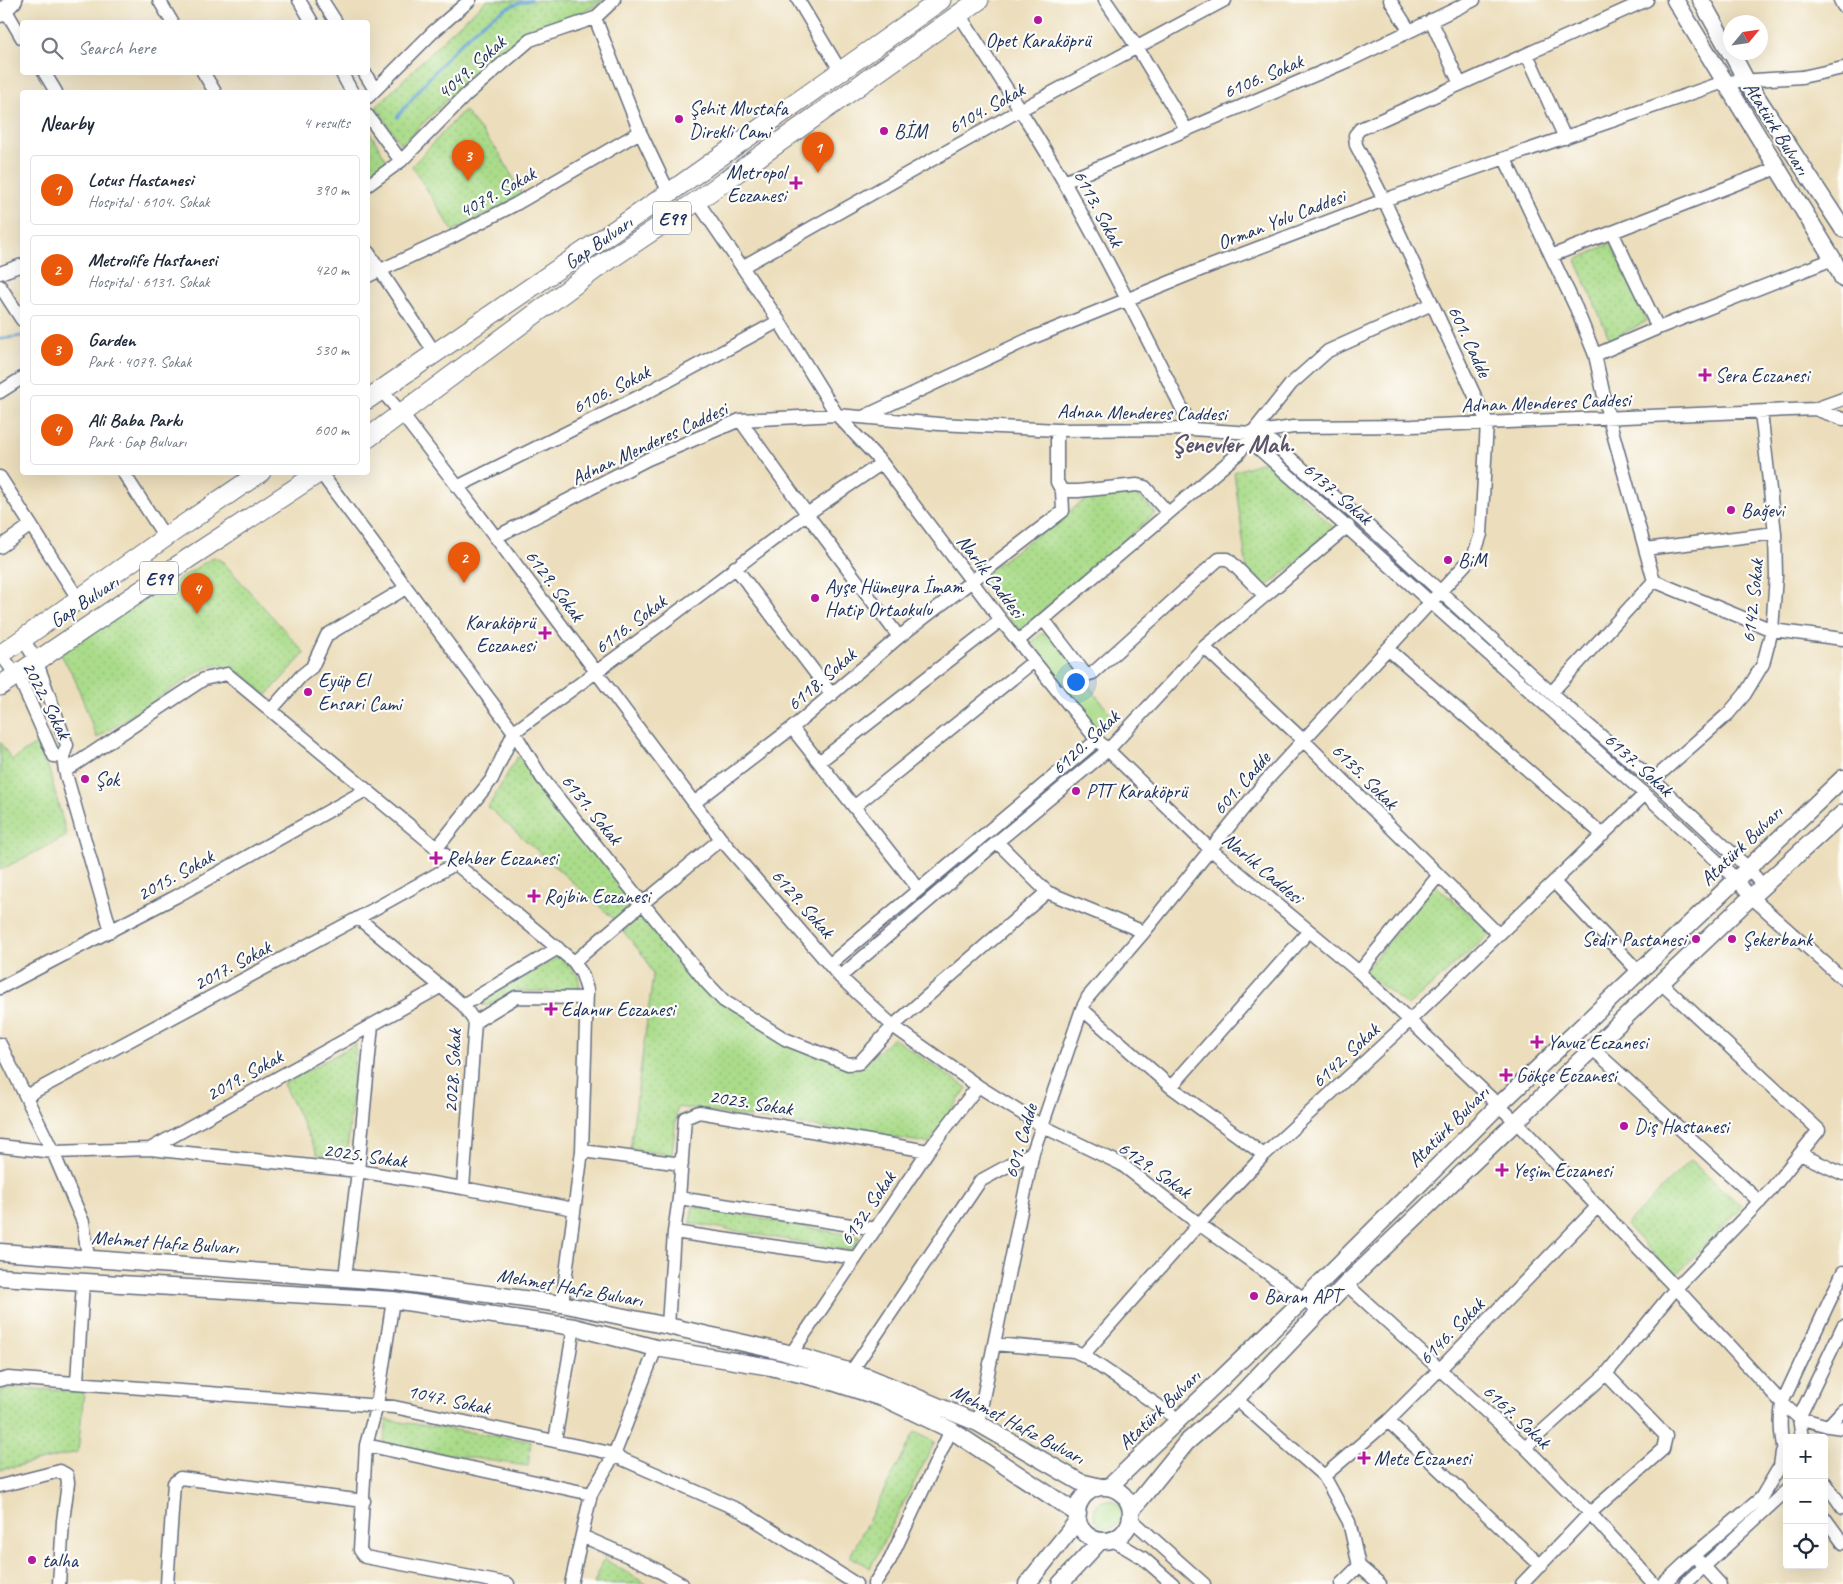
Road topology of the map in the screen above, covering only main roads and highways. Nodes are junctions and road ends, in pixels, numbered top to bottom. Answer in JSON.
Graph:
{"nodes":[{"id":1,"x":942,"y":0,"type":"edge"},
{"id":2,"x":979,"y":0,"type":"edge"},
{"id":3,"x":1675,"y":0,"type":"edge"},
{"id":4,"x":1701,"y":0,"type":"edge"},
{"id":5,"x":1723,"y":38,"type":"edge"},
{"id":6,"x":1735,"y":60,"type":"edge"},
{"id":7,"x":1843,"y":229,"type":"edge"},
{"id":8,"x":1843,"y":278,"type":"edge"},
{"id":9,"x":374,"y":394,"type":"edge"},
{"id":10,"x":370,"y":436,"type":"edge"},
{"id":11,"x":258,"y":475,"type":"edge"},
{"id":12,"x":315,"y":475,"type":"edge"},
{"id":13,"x":1,"y":654,"type":"edge"},
{"id":14,"x":0,"y":686,"type":"edge"},
{"id":15,"x":1843,"y":778,"type":"edge"},
{"id":16,"x":1843,"y":813,"type":"edge"},
{"id":17,"x":0,"y":1252,"type":"edge"},
{"id":18,"x":0,"y":1277,"type":"edge"},
{"id":19,"x":1105,"y":1487,"type":"junction"},
{"id":20,"x":1131,"y":1515,"type":"junction"},
{"id":21,"x":1078,"y":1517,"type":"junction"},
{"id":22,"x":1106,"y":1540,"type":"junction"},
{"id":23,"x":1027,"y":1584,"type":"edge"},
{"id":24,"x":1060,"y":1584,"type":"edge"}],
"edges":[{"from":1,"to":9,"type":"highway","name":"Gap Bulvarı","number":"E99"},
{"from":2,"to":10,"type":"highway","name":"Gap Bulvarı","number":"E99"},
{"from":3,"to":8,"type":"main road","name":"Atatürk Bulvarı"},
{"from":4,"to":5,"type":"main road","name":"Atatürk Bulvarı"},
{"from":6,"to":7,"type":"main road","name":"Atatürk Bulvarı"},
{"from":11,"to":13,"type":"highway","name":"Gap Bulvarı","number":"E99"},
{"from":12,"to":14,"type":"highway","name":"Gap Bulvarı","number":"E99"},
{"from":15,"to":19,"type":"main road","name":"Atatürk Bulvarı"},
{"from":16,"to":20,"type":"main road"},
{"from":17,"to":19,"type":"main road","name":"Mehmet Hafız Bulvarı"},
{"from":18,"to":21,"type":"main road","name":"Mehmet Hafız Bulvarı"},
{"from":19,"to":20,"type":"main road"},
{"from":19,"to":21,"type":"main road"},
{"from":20,"to":22,"type":"main road"},
{"from":21,"to":22,"type":"main road"},
{"from":21,"to":23,"type":"main road"},
{"from":22,"to":24,"type":"main road"}]}
